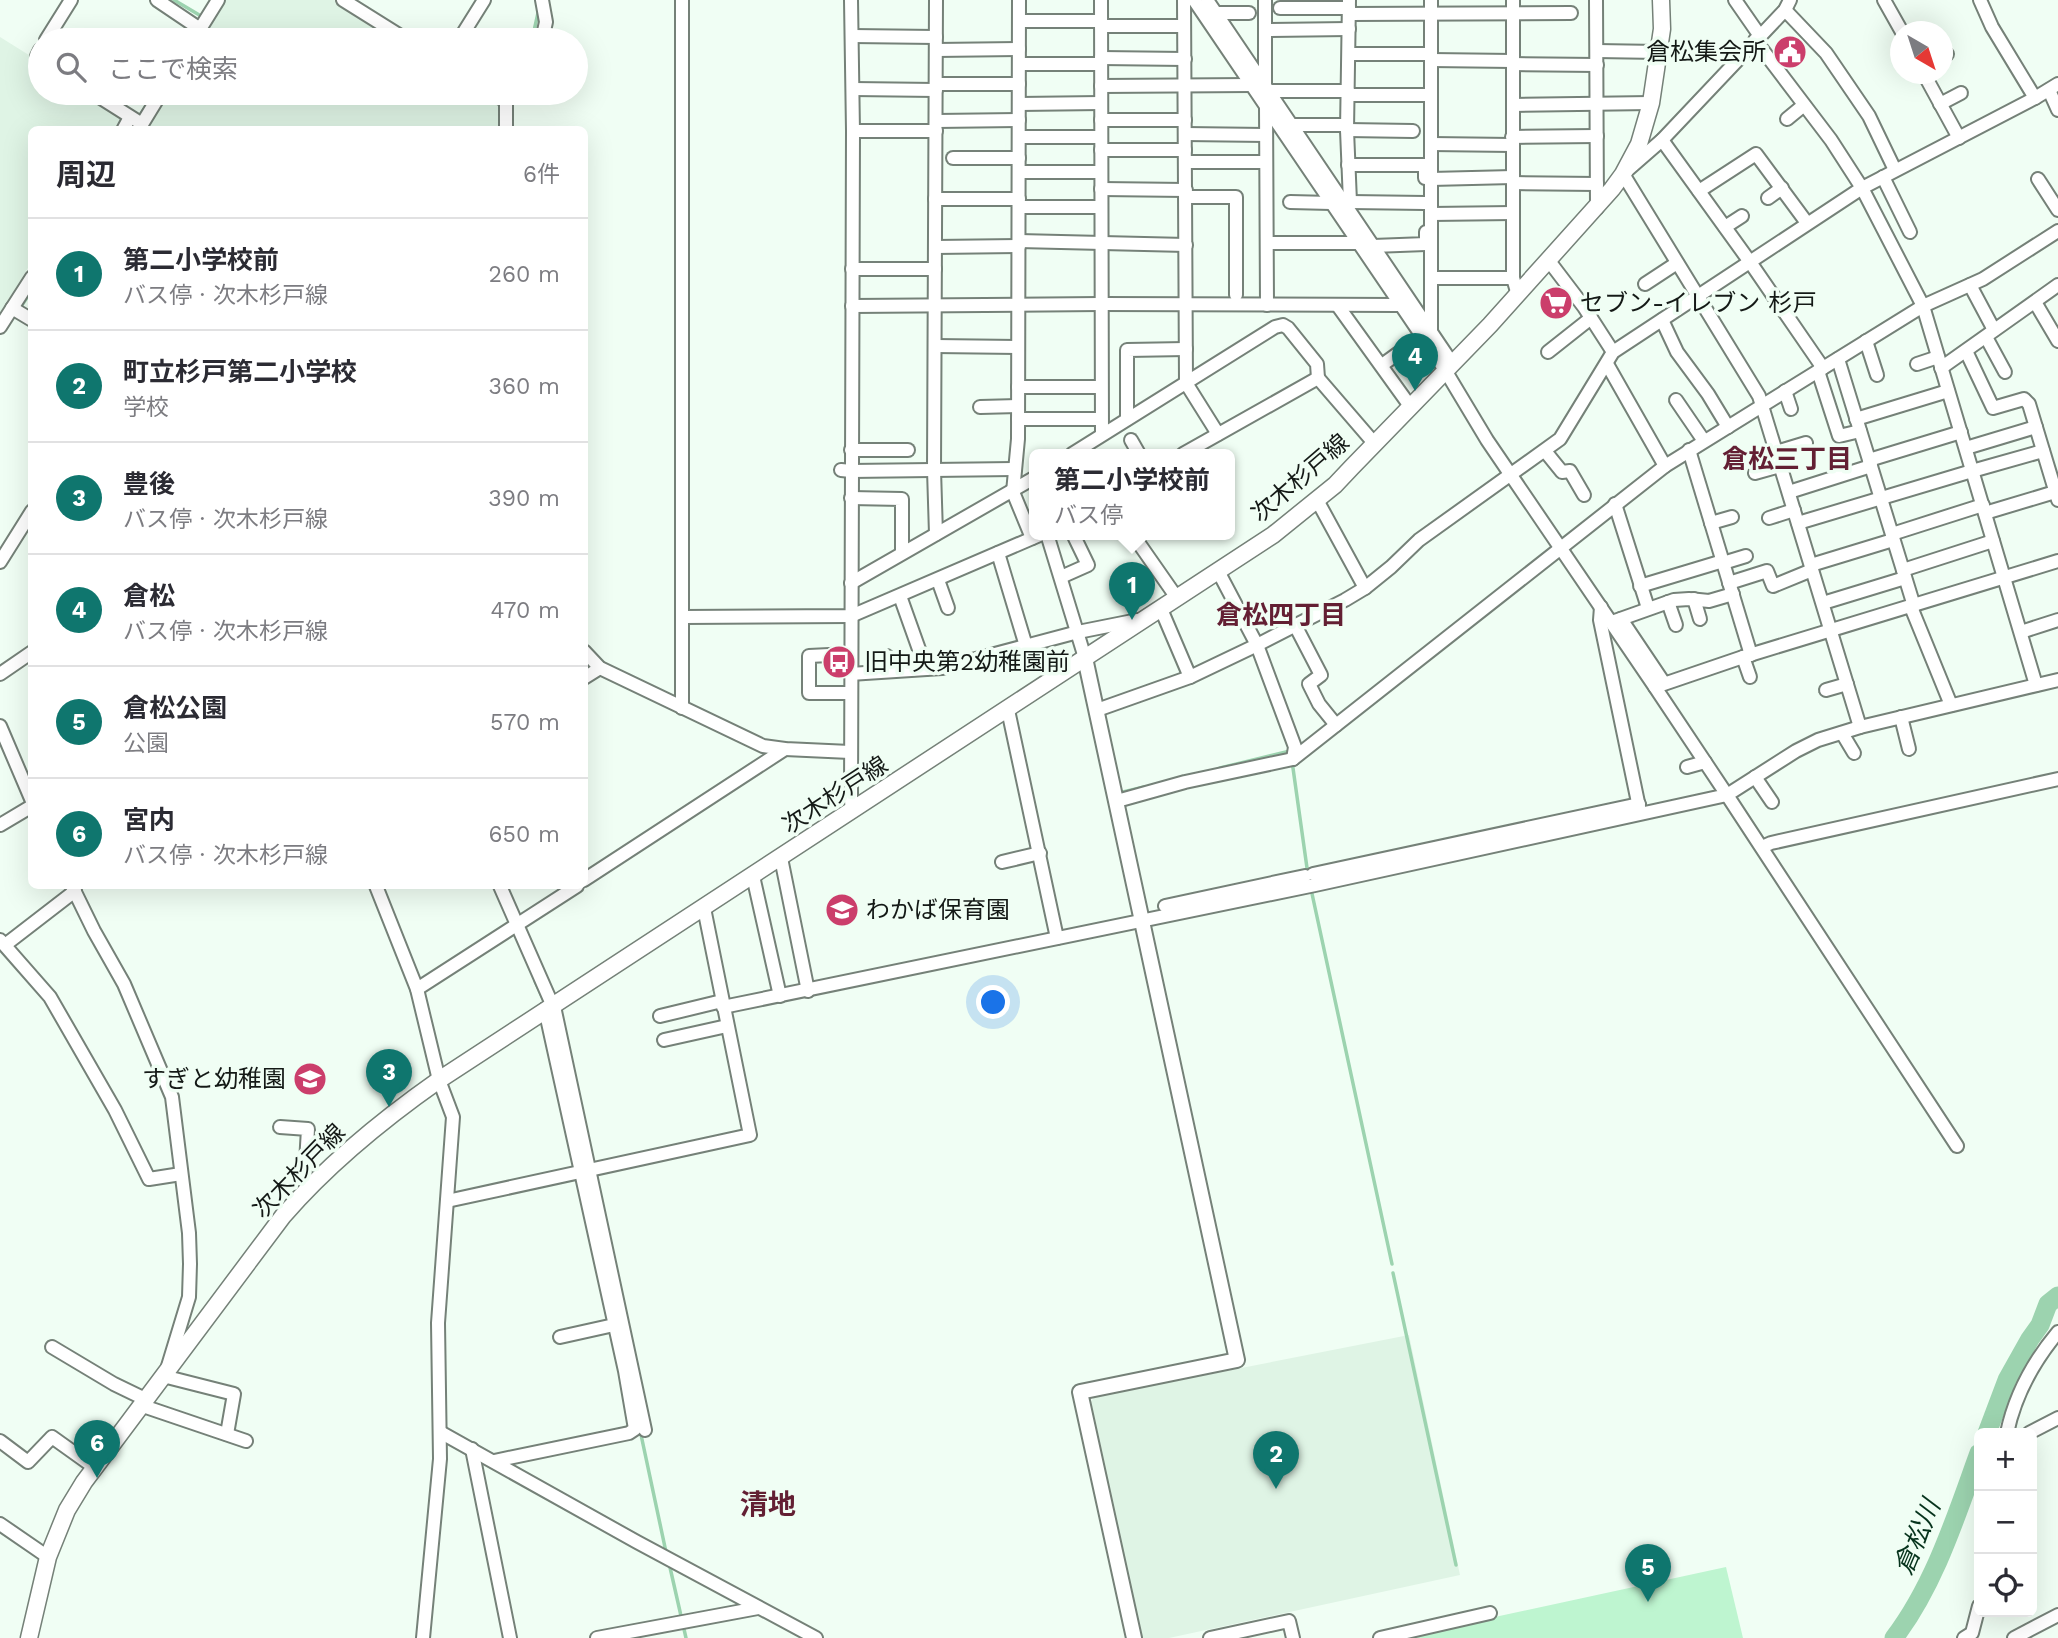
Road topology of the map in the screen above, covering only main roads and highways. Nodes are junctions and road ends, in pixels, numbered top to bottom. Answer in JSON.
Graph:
{"nodes":[{"id":1,"x":1661,"y":0,"type":"edge"},
{"id":2,"x":29,"y":1638,"type":"edge"}],
"edges":[{"from":1,"to":2,"type":"main road","name":"次木杉戸線"}]}
